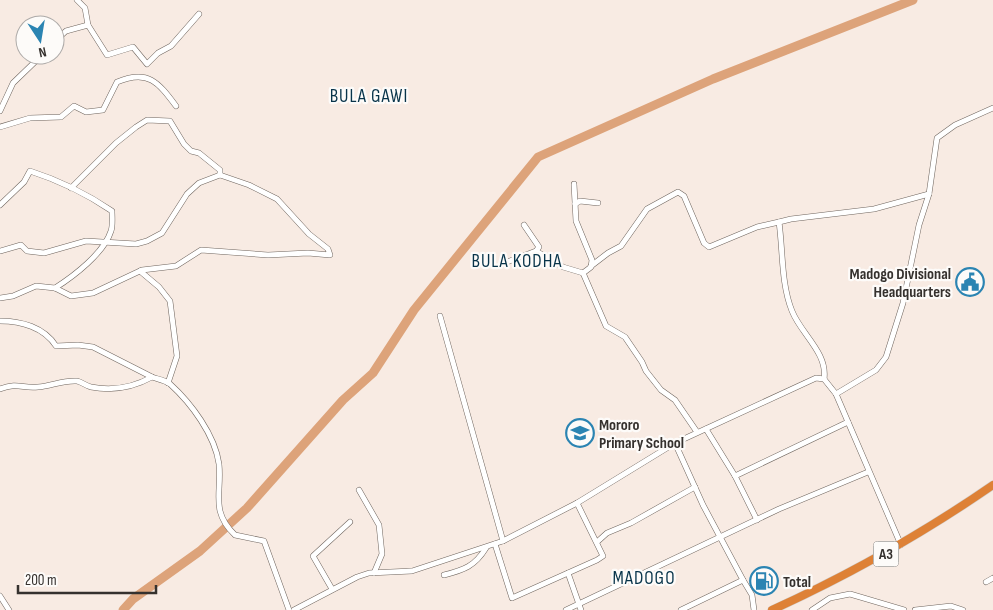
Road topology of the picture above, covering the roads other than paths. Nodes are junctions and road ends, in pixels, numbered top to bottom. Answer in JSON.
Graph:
{"nodes":[{"id":1,"x":77,"y":0,"type":"edge"},
{"id":2,"x":199,"y":14,"type":"dead end"},
{"id":3,"x":88,"y":25,"type":"junction"},
{"id":4,"x":65,"y":32,"type":"edge"},
{"id":5,"x":32,"y":65,"type":"edge"},
{"id":6,"x":176,"y":106,"type":"dead end"},
{"id":7,"x":993,"y":108,"type":"edge"},
{"id":8,"x":0,"y":111,"type":"edge"},
{"id":9,"x":0,"y":127,"type":"edge"},
{"id":10,"x":220,"y":175,"type":"junction"},
{"id":11,"x":574,"y":184,"type":"dead end"},
{"id":12,"x":71,"y":188,"type":"junction"},
{"id":13,"x":929,"y":194,"type":"junction"},
{"id":14,"x":598,"y":203,"type":"dead end"},
{"id":15,"x":575,"y":204,"type":"junction"},
{"id":16,"x":0,"y":205,"type":"edge"},
{"id":17,"x":779,"y":222,"type":"junction"},
{"id":18,"x":524,"y":225,"type":"dead end"},
{"id":19,"x":103,"y":242,"type":"junction"},
{"id":20,"x":536,"y":250,"type":"junction"},
{"id":21,"x":0,"y":251,"type":"edge"},
{"id":22,"x":507,"y":262,"type":"dead end"},
{"id":23,"x":591,"y":267,"type":"junction"},
{"id":24,"x":140,"y":272,"type":"junction"},
{"id":25,"x":583,"y":273,"type":"junction"},
{"id":26,"x":55,"y":288,"type":"junction"},
{"id":27,"x":0,"y":298,"type":"edge"},
{"id":28,"x":440,"y":316,"type":"dead end"},
{"id":29,"x":0,"y":321,"type":"edge"},
{"id":30,"x":152,"y":377,"type":"junction"},
{"id":31,"x":824,"y":379,"type":"junction"},
{"id":32,"x":168,"y":383,"type":"junction"},
{"id":33,"x":0,"y":389,"type":"edge"},
{"id":34,"x":836,"y":394,"type":"junction"},
{"id":35,"x":848,"y":422,"type":"junction"},
{"id":36,"x":706,"y":429,"type":"junction"},
{"id":37,"x":697,"y":432,"type":"junction"},
{"id":38,"x":674,"y":443,"type":"junction"},
{"id":39,"x":868,"y":472,"type":"junction"},
{"id":40,"x":735,"y":476,"type":"junction"},
{"id":41,"x":993,"y":485,"type":"edge"},
{"id":42,"x":695,"y":488,"type":"junction"},
{"id":43,"x":359,"y":490,"type":"dead end"},
{"id":44,"x":577,"y":503,"type":"junction"},
{"id":45,"x":758,"y":520,"type":"junction"},
{"id":46,"x":350,"y":522,"type":"dead end"},
{"id":47,"x":720,"y":537,"type":"junction"},
{"id":48,"x":503,"y":541,"type":"junction"},
{"id":49,"x":596,"y":542,"type":"junction"},
{"id":50,"x":495,"y":544,"type":"junction"},
{"id":51,"x":901,"y":546,"type":"junction"},
{"id":52,"x":486,"y":547,"type":"junction"},
{"id":53,"x":374,"y":573,"type":"junction"},
{"id":54,"x":568,"y":573,"type":"junction"},
{"id":55,"x":444,"y":576,"type":"dead end"},
{"id":56,"x":993,"y":578,"type":"edge"},
{"id":57,"x":743,"y":580,"type":"junction"},
{"id":58,"x":986,"y":582,"type":"dead end"},
{"id":59,"x":332,"y":589,"type":"junction"},
{"id":60,"x":0,"y":596,"type":"edge"},
{"id":61,"x":581,"y":607,"type":"edge"},
{"id":62,"x":9,"y":610,"type":"edge"},
{"id":63,"x":289,"y":610,"type":"edge"},
{"id":64,"x":294,"y":610,"type":"edge"},
{"id":65,"x":566,"y":610,"type":"edge"},
{"id":66,"x":681,"y":610,"type":"edge"},
{"id":67,"x":754,"y":610,"type":"edge"},
{"id":68,"x":772,"y":610,"type":"edge"},
{"id":69,"x":813,"y":610,"type":"edge"},
{"id":70,"x":904,"y":610,"type":"edge"},
{"id":71,"x":915,"y":610,"type":"edge"},
{"id":72,"x":963,"y":610,"type":"edge"}],
"edges":[{"from":1,"to":3,"type":"street"},
{"from":2,"to":3,"type":"street"},
{"from":3,"to":4,"type":"street"},
{"from":5,"to":8,"type":"street"},
{"from":6,"to":9,"type":"street"},
{"from":7,"to":13,"type":"street"},
{"from":10,"to":12,"type":"street"},
{"from":10,"to":19,"type":"street"},
{"from":10,"to":24,"type":"street"},
{"from":11,"to":15,"type":"street"},
{"from":12,"to":16,"type":"street"},
{"from":12,"to":19,"type":"street"},
{"from":13,"to":17,"type":"street"},
{"from":13,"to":34,"type":"street"},
{"from":14,"to":15,"type":"street"},
{"from":15,"to":23,"type":"street"},
{"from":17,"to":23,"type":"street"},
{"from":17,"to":31,"type":"street"},
{"from":18,"to":20,"type":"street"},
{"from":19,"to":21,"type":"street"},
{"from":19,"to":26,"type":"street"},
{"from":20,"to":22,"type":"street"},
{"from":20,"to":25,"type":"street"},
{"from":23,"to":25,"type":"street"},
{"from":24,"to":26,"type":"street"},
{"from":24,"to":32,"type":"street"},
{"from":25,"to":37,"type":"street"},
{"from":26,"to":27,"type":"street"},
{"from":28,"to":48,"type":"street"},
{"from":29,"to":30,"type":"street"},
{"from":30,"to":32,"type":"street"},
{"from":30,"to":33,"type":"street"},
{"from":31,"to":34,"type":"street"},
{"from":31,"to":36,"type":"street"},
{"from":32,"to":63,"type":"street"},
{"from":34,"to":35,"type":"street"},
{"from":35,"to":39,"type":"street"},
{"from":35,"to":40,"type":"street"},
{"from":36,"to":37,"type":"street"},
{"from":36,"to":40,"type":"street"},
{"from":37,"to":38,"type":"street"},
{"from":38,"to":42,"type":"street"},
{"from":38,"to":44,"type":"street"},
{"from":39,"to":45,"type":"street"},
{"from":39,"to":51,"type":"street"},
{"from":40,"to":45,"type":"street"},
{"from":41,"to":51,"type":"highway","number":"A3"},
{"from":42,"to":47,"type":"street"},
{"from":42,"to":49,"type":"street"},
{"from":43,"to":53,"type":"street"},
{"from":44,"to":48,"type":"street"},
{"from":44,"to":49,"type":"street"},
{"from":45,"to":47,"type":"street"},
{"from":46,"to":59,"type":"street"},
{"from":47,"to":57,"type":"street"},
{"from":47,"to":61,"type":"street"},
{"from":48,"to":50,"type":"street"},
{"from":49,"to":54,"type":"street"},
{"from":50,"to":52,"type":"street"},
{"from":50,"to":54,"type":"street"},
{"from":51,"to":68,"type":"highway","number":"A3"},
{"from":52,"to":53,"type":"street"},
{"from":52,"to":55,"type":"street"},
{"from":53,"to":59,"type":"street"},
{"from":54,"to":61,"type":"street"},
{"from":56,"to":58,"type":"street"},
{"from":57,"to":66,"type":"street"},
{"from":57,"to":67,"type":"street"},
{"from":59,"to":64,"type":"street"},
{"from":60,"to":62,"type":"street"},
{"from":61,"to":65,"type":"street"},
{"from":69,"to":70,"type":"street"},
{"from":71,"to":72,"type":"street"}]}
